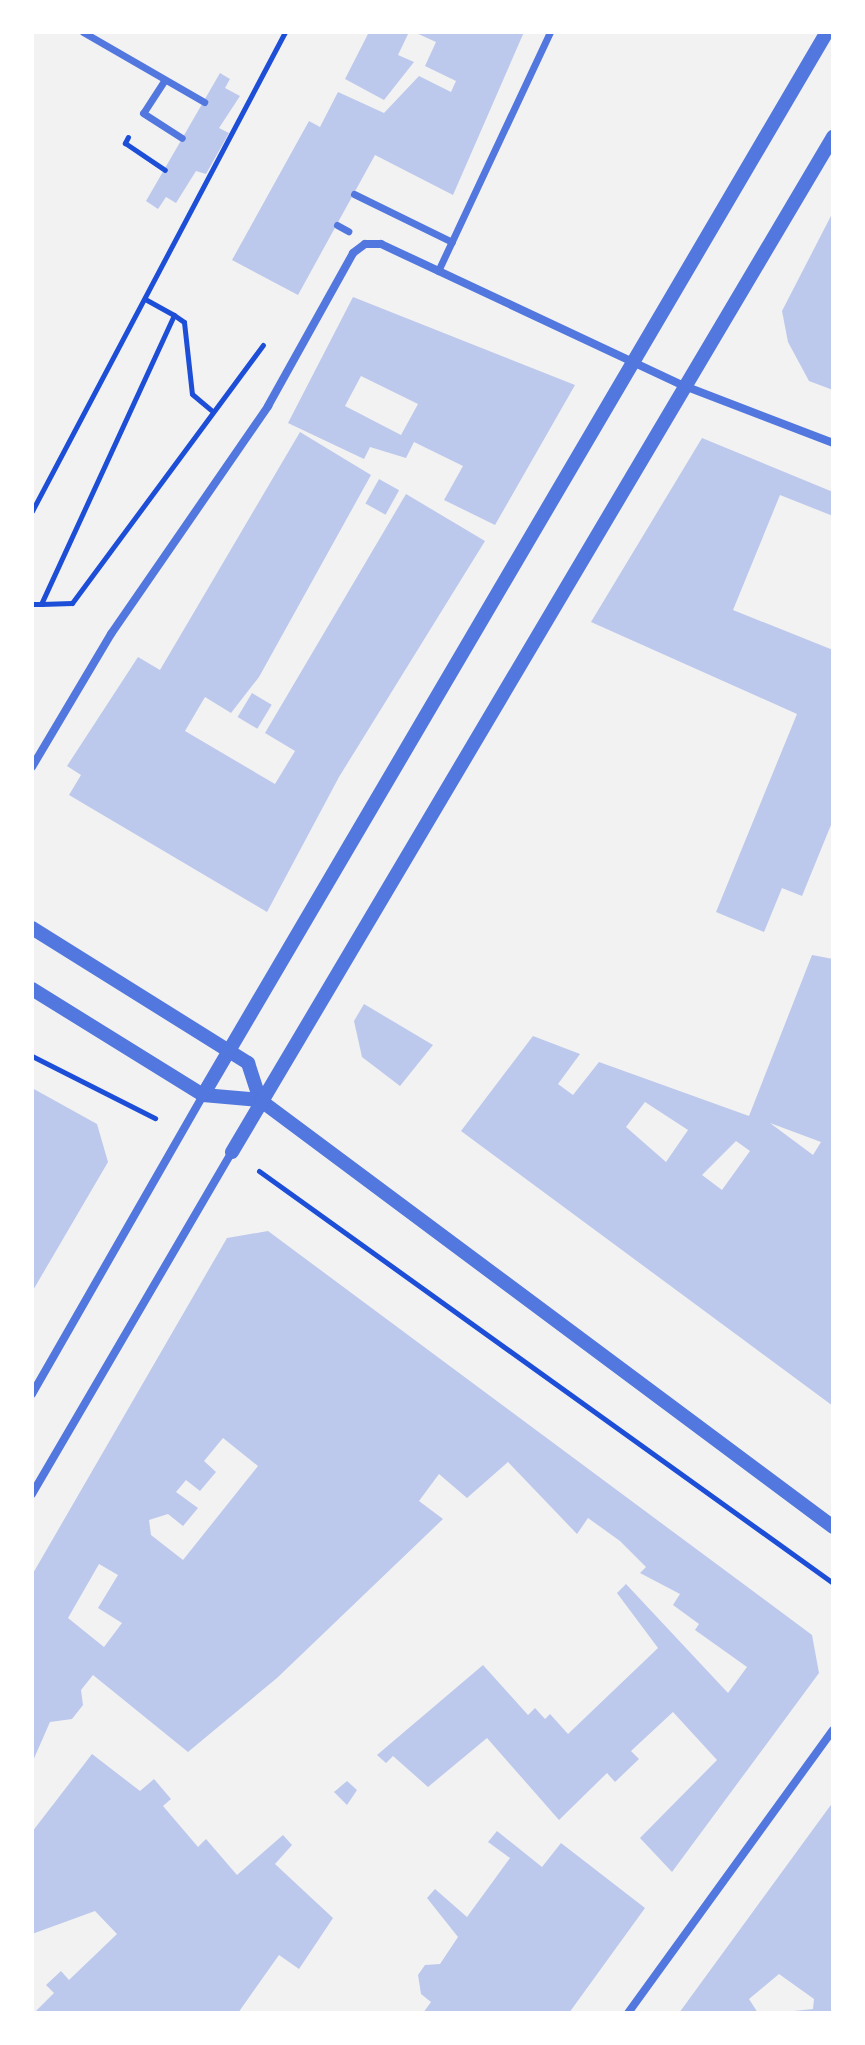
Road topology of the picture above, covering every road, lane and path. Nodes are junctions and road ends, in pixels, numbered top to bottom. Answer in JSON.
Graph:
{"nodes":[{"id":1,"x":83,"y":32,"type":"edge"},
{"id":2,"x":285,"y":32,"type":"edge"},
{"id":3,"x":550,"y":32,"type":"edge"},
{"id":4,"x":827,"y":32,"type":"edge"},
{"id":5,"x":164,"y":81,"type":"junction"},
{"id":6,"x":204,"y":102,"type":"dead end"},
{"id":7,"x":833,"y":137,"type":"edge"},
{"id":8,"x":182,"y":138,"type":"dead end"},
{"id":9,"x":354,"y":194,"type":"dead end"},
{"id":10,"x":337,"y":225,"type":"dead end"},
{"id":11,"x":348,"y":231,"type":"dead end"},
{"id":12,"x":452,"y":242,"type":"junction"},
{"id":13,"x":438,"y":271,"type":"junction"},
{"id":14,"x":145,"y":299,"type":"junction"},
{"id":15,"x":174,"y":315,"type":"junction"},
{"id":16,"x":271,"y":334,"type":"dead end"},
{"id":17,"x":635,"y":361,"type":"junction"},
{"id":18,"x":682,"y":385,"type":"junction"},
{"id":19,"x":211,"y":410,"type":"junction"},
{"id":20,"x":833,"y":443,"type":"edge"},
{"id":21,"x":32,"y":511,"type":"edge"},
{"id":22,"x":32,"y":604,"type":"edge"},
{"id":23,"x":41,"y":604,"type":"junction"},
{"id":24,"x":32,"y":767,"type":"edge"},
{"id":25,"x":32,"y":928,"type":"edge"},
{"id":26,"x":32,"y":989,"type":"edge"},
{"id":27,"x":230,"y":1051,"type":"junction"},
{"id":28,"x":32,"y":1056,"type":"edge"},
{"id":29,"x":203,"y":1095,"type":"junction"},
{"id":30,"x":260,"y":1100,"type":"junction"},
{"id":31,"x":186,"y":1126,"type":"junction"},
{"id":32,"x":232,"y":1152,"type":"junction"},
{"id":33,"x":32,"y":1394,"type":"edge"},
{"id":34,"x":32,"y":1494,"type":"edge"},
{"id":35,"x":833,"y":1527,"type":"edge"},
{"id":36,"x":833,"y":1583,"type":"edge"},
{"id":37,"x":833,"y":1730,"type":"edge"},
{"id":38,"x":628,"y":2013,"type":"edge"}],
"edges":[{"from":1,"to":5,"type":"street"},
{"from":2,"to":14,"type":"path"},
{"from":3,"to":12,"type":"street"},
{"from":4,"to":17,"type":"street"},
{"from":5,"to":6,"type":"street"},
{"from":5,"to":8,"type":"street"},
{"from":7,"to":18,"type":"street"},
{"from":9,"to":12,"type":"street"},
{"from":10,"to":11,"type":"street"},
{"from":12,"to":13,"type":"street"},
{"from":13,"to":17,"type":"street"},
{"from":13,"to":24,"type":"street"},
{"from":14,"to":15,"type":"path"},
{"from":14,"to":21,"type":"path"},
{"from":15,"to":19,"type":"path"},
{"from":15,"to":23,"type":"path"},
{"from":16,"to":19,"type":"path"},
{"from":17,"to":18,"type":"street"},
{"from":17,"to":27,"type":"street"},
{"from":18,"to":20,"type":"street"},
{"from":18,"to":30,"type":"street"},
{"from":19,"to":23,"type":"path"},
{"from":22,"to":23,"type":"path"},
{"from":25,"to":27,"type":"street"},
{"from":26,"to":29,"type":"street"},
{"from":27,"to":29,"type":"street"},
{"from":27,"to":30,"type":"street"},
{"from":28,"to":31,"type":"path"},
{"from":29,"to":30,"type":"street"},
{"from":29,"to":31,"type":"street"},
{"from":30,"to":32,"type":"street"},
{"from":30,"to":35,"type":"street"},
{"from":31,"to":33,"type":"street"},
{"from":32,"to":34,"type":"street"},
{"from":32,"to":36,"type":"path"},
{"from":37,"to":38,"type":"street"}]}
